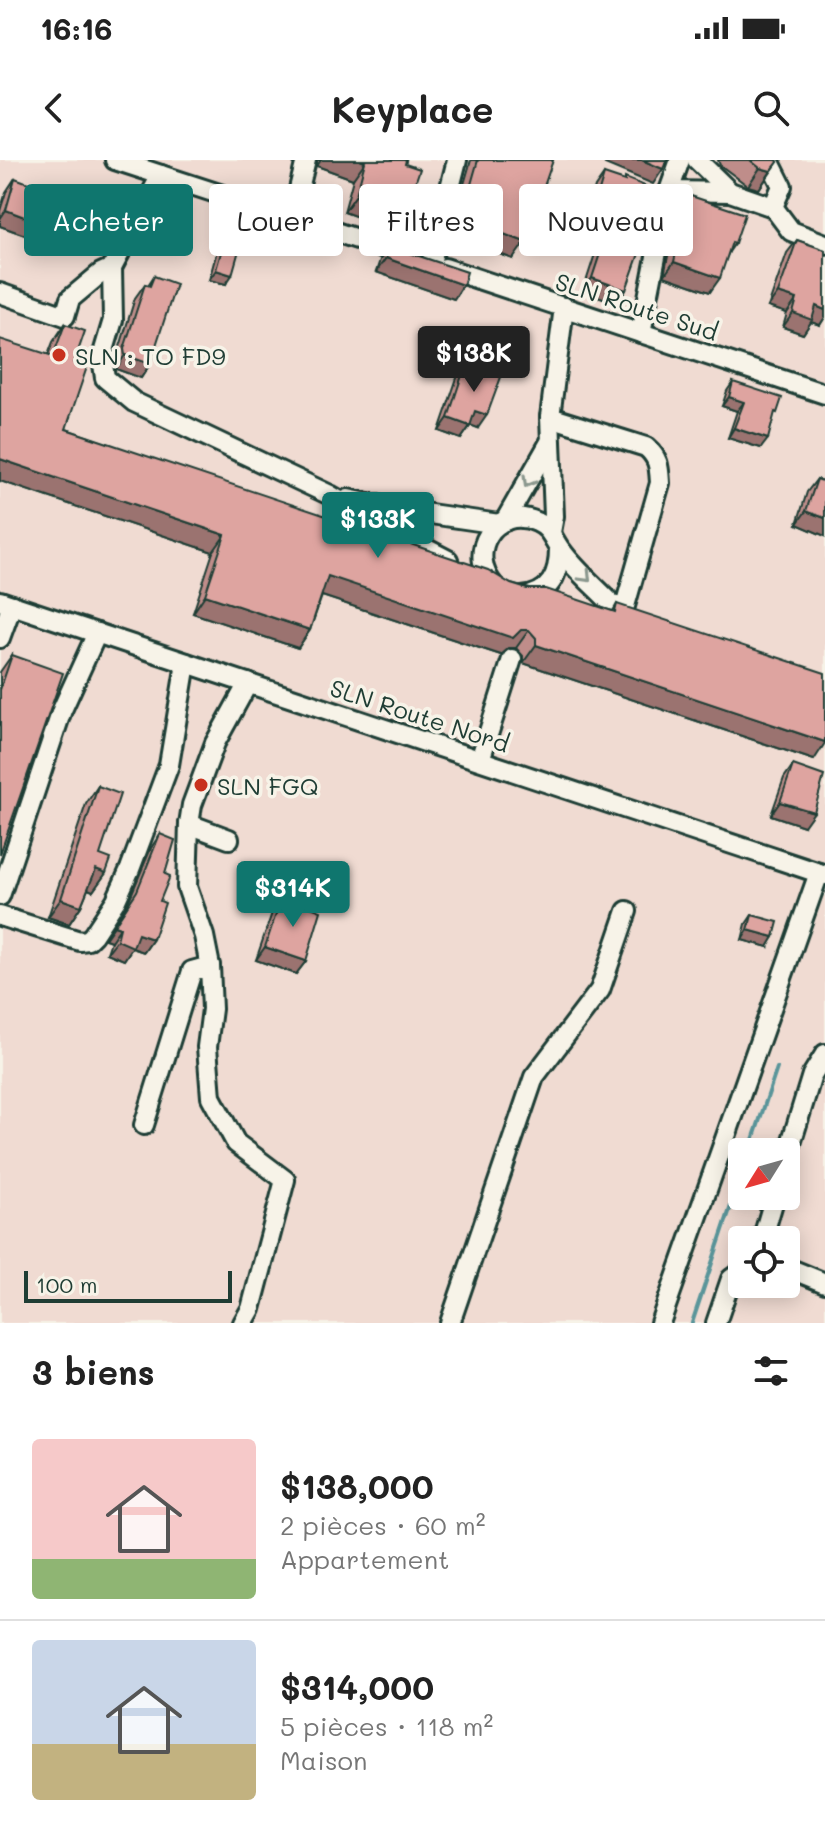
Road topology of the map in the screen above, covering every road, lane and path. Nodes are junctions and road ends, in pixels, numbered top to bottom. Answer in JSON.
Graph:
{"nodes":[{"id":1,"x":116,"y":160,"type":"edge"},
{"id":2,"x":306,"y":160,"type":"edge"},
{"id":3,"x":457,"y":160,"type":"edge"},
{"id":4,"x":680,"y":160,"type":"edge"},
{"id":5,"x":697,"y":160,"type":"edge"},
{"id":6,"x":769,"y":160,"type":"edge"},
{"id":7,"x":161,"y":175,"type":"junction"},
{"id":8,"x":300,"y":184,"type":"edge"},
{"id":9,"x":671,"y":184,"type":"edge"},
{"id":10,"x":209,"y":191,"type":"edge"},
{"id":11,"x":693,"y":191,"type":"edge"},
{"id":12,"x":730,"y":192,"type":"junction"},
{"id":13,"x":773,"y":207,"type":"junction"},
{"id":14,"x":343,"y":235,"type":"edge"},
{"id":15,"x":825,"y":244,"type":"edge"},
{"id":16,"x":656,"y":256,"type":"edge"},
{"id":17,"x":431,"y":263,"type":"junction"},
{"id":18,"x":106,"y":270,"type":"junction"},
{"id":19,"x":0,"y":293,"type":"edge"},
{"id":20,"x":564,"y":307,"type":"junction"},
{"id":21,"x":641,"y":333,"type":"junction"},
{"id":22,"x":825,"y":394,"type":"edge"},
{"id":23,"x":550,"y":417,"type":"junction"},
{"id":24,"x":550,"y":442,"type":"junction"},
{"id":25,"x":330,"y":495,"type":"junction"},
{"id":26,"x":502,"y":523,"type":"junction"},
{"id":27,"x":555,"y":540,"type":"junction"},
{"id":28,"x":488,"y":580,"type":"junction"},
{"id":29,"x":531,"y":598,"type":"junction"},
{"id":30,"x":559,"y":601,"type":"edge"},
{"id":31,"x":6,"y":603,"type":"edge"},
{"id":32,"x":582,"y":606,"type":"edge"},
{"id":33,"x":625,"y":607,"type":"junction"},
{"id":34,"x":97,"y":633,"type":"junction"},
{"id":35,"x":0,"y":638,"type":"edge"},
{"id":36,"x":512,"y":659,"type":"dead end"},
{"id":37,"x":186,"y":663,"type":"junction"},
{"id":38,"x":248,"y":683,"type":"junction"},
{"id":39,"x":215,"y":743,"type":"junction"},
{"id":40,"x":233,"y":749,"type":"dead end"},
{"id":41,"x":480,"y":760,"type":"junction"},
{"id":42,"x":189,"y":824,"type":"junction"},
{"id":43,"x":229,"y":839,"type":"dead end"},
{"id":44,"x":822,"y":874,"type":"edge"},
{"id":45,"x":0,"y":896,"type":"edge"},
{"id":46,"x":627,"y":911,"type":"dead end"},
{"id":47,"x":0,"y":916,"type":"edge"},
{"id":48,"x":210,"y":966,"type":"junction"},
{"id":49,"x":825,"y":1054,"type":"edge"},
{"id":50,"x":144,"y":1125,"type":"dead end"},
{"id":51,"x":793,"y":1138,"type":"edge"},
{"id":52,"x":800,"y":1273,"type":"edge"},
{"id":53,"x":825,"y":1283,"type":"edge"},
{"id":54,"x":728,"y":1288,"type":"edge"},
{"id":55,"x":243,"y":1323,"type":"edge"},
{"id":56,"x":450,"y":1323,"type":"edge"},
{"id":57,"x":660,"y":1323,"type":"edge"},
{"id":58,"x":716,"y":1323,"type":"edge"}],
"edges":[{"from":1,"to":7,"type":"lane","name":"SLN Route Sud"},
{"from":2,"to":8,"type":"lane"},
{"from":3,"to":17,"type":"lane"},
{"from":4,"to":9,"type":"lane"},
{"from":5,"to":12,"type":"lane"},
{"from":6,"to":13,"type":"lane"},
{"from":7,"to":10,"type":"lane","name":"SLN Route Sud"},
{"from":7,"to":18,"type":"lane"},
{"from":11,"to":12,"type":"lane"},
{"from":12,"to":13,"type":"lane"},
{"from":13,"to":15,"type":"lane"},
{"from":14,"to":17,"type":"lane","name":"SLN Route Sud"},
{"from":16,"to":21,"type":"lane"},
{"from":17,"to":20,"type":"lane","name":"SLN Route Sud"},
{"from":18,"to":19,"type":"lane"},
{"from":18,"to":25,"type":"lane"},
{"from":20,"to":21,"type":"lane","name":"SLN Route Sud"},
{"from":20,"to":23,"type":"lane"},
{"from":21,"to":22,"type":"lane","name":"SLN Route Sud"},
{"from":23,"to":24,"type":"lane"},
{"from":23,"to":33,"type":"lane"},
{"from":24,"to":26,"type":"lane","one_way":true},
{"from":24,"to":27,"type":"lane"},
{"from":25,"to":26,"type":"lane"},
{"from":25,"to":28,"type":"lane"},
{"from":26,"to":27,"type":"lane"},
{"from":26,"to":28,"type":"lane"},
{"from":27,"to":29,"type":"lane"},
{"from":27,"to":33,"type":"lane","one_way":true},
{"from":28,"to":29,"type":"lane"},
{"from":29,"to":30,"type":"lane"},
{"from":31,"to":34,"type":"lane","name":"SLN Route Nord"},
{"from":31,"to":35,"type":"lane"},
{"from":32,"to":33,"type":"lane"},
{"from":34,"to":37,"type":"lane","name":"SLN Route Nord"},
{"from":34,"to":45,"type":"lane"},
{"from":36,"to":41,"type":"lane"},
{"from":37,"to":38,"type":"lane","name":"SLN Route Nord"},
{"from":37,"to":47,"type":"lane"},
{"from":38,"to":39,"type":"lane"},
{"from":38,"to":41,"type":"lane","name":"SLN Route Nord"},
{"from":39,"to":40,"type":"lane"},
{"from":39,"to":42,"type":"lane"},
{"from":41,"to":44,"type":"lane","name":"SLN Route Nord"},
{"from":42,"to":43,"type":"lane"},
{"from":42,"to":48,"type":"lane"},
{"from":44,"to":57,"type":"lane"},
{"from":46,"to":56,"type":"lane"},
{"from":48,"to":50,"type":"lane"},
{"from":48,"to":55,"type":"lane"},
{"from":49,"to":51,"type":"lane"},
{"from":52,"to":53,"type":"lane"},
{"from":54,"to":58,"type":"lane"}]}
